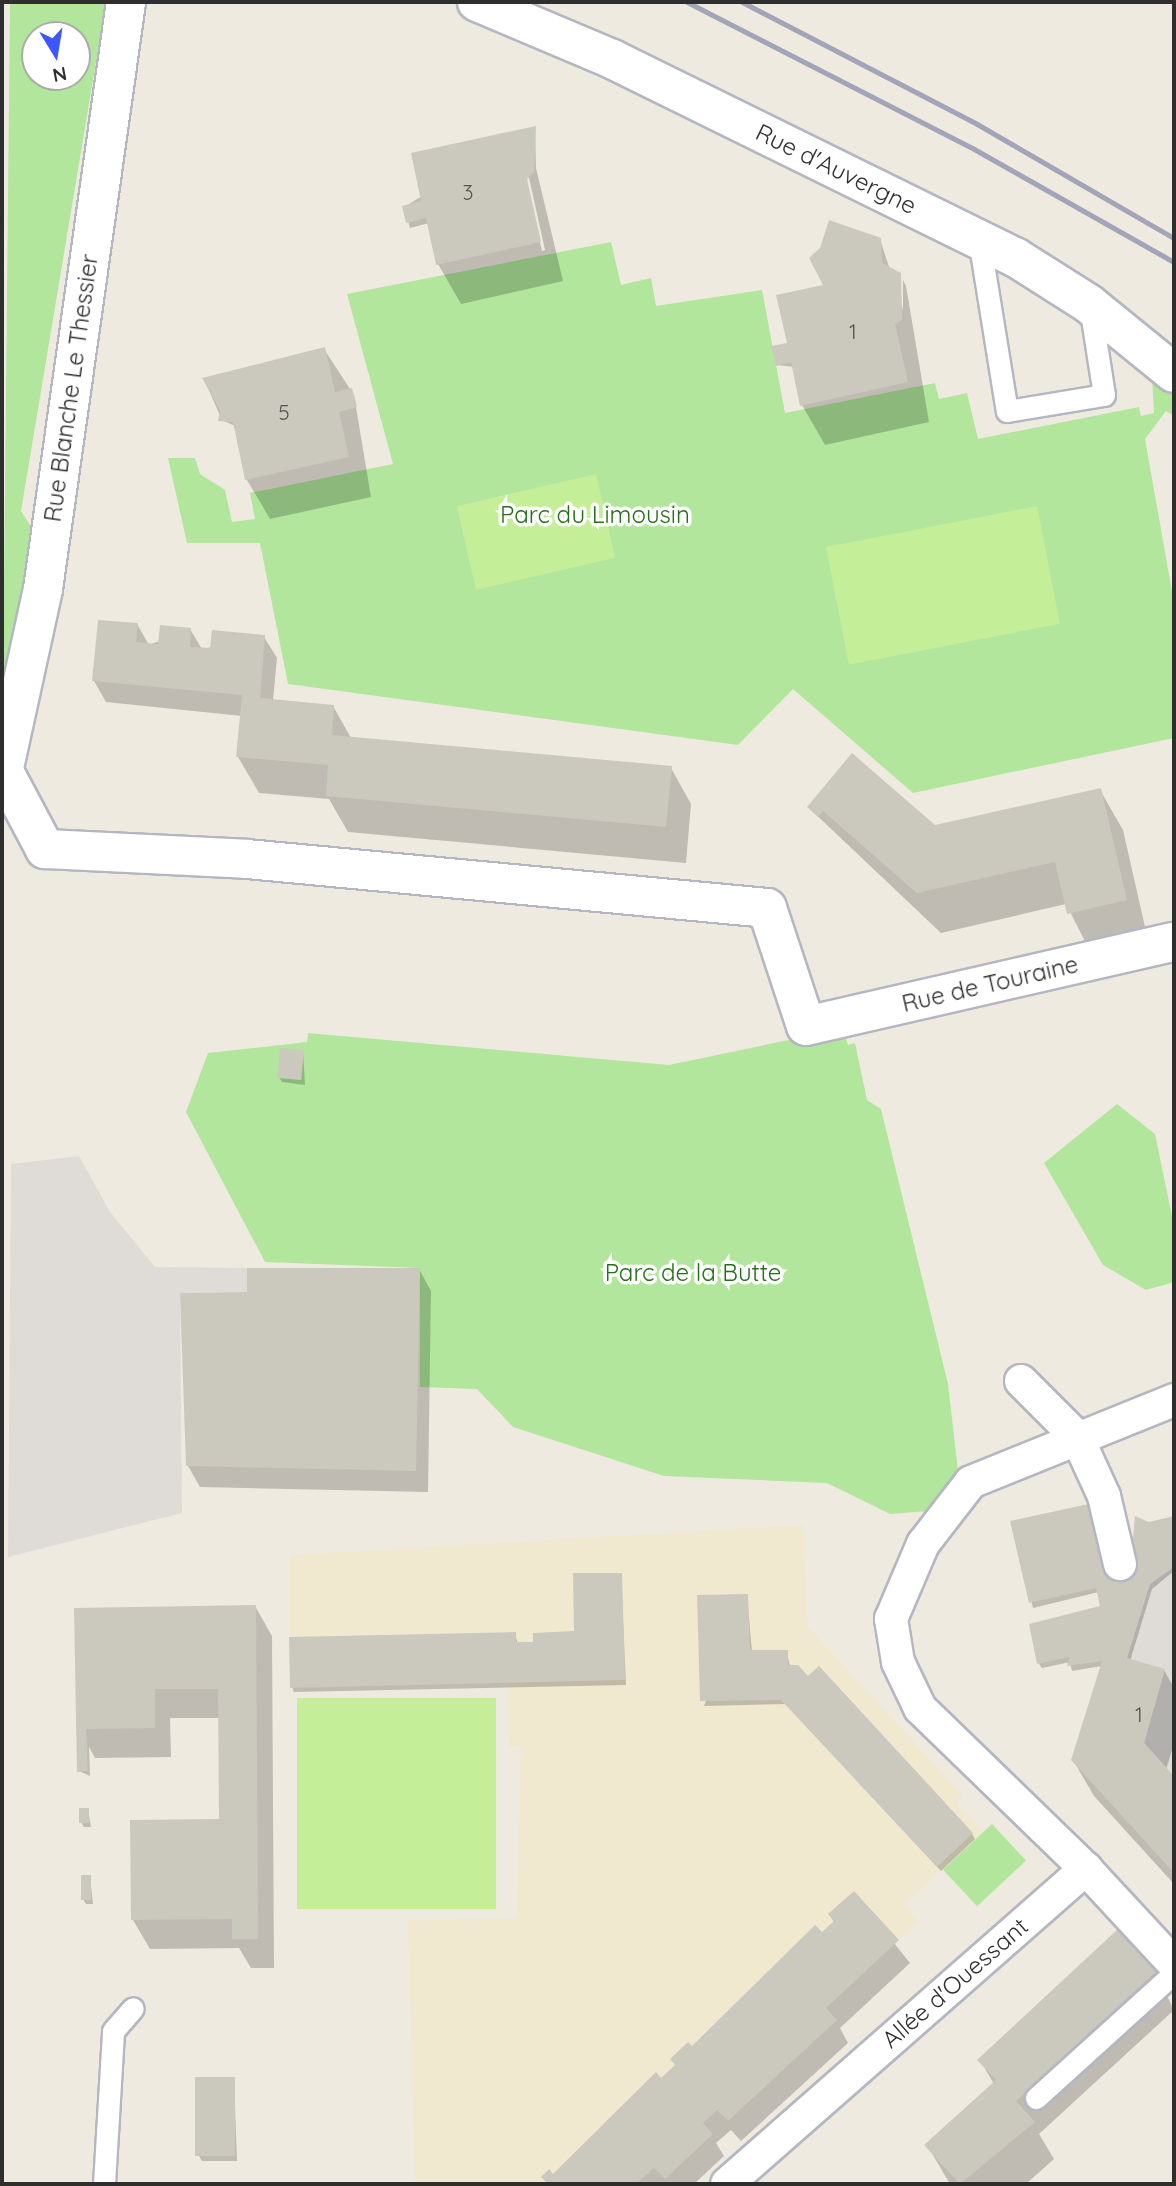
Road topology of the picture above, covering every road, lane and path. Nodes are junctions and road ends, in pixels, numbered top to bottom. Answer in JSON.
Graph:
{"nodes":[{"id":1,"x":126,"y":2,"type":"edge"},
{"id":2,"x":477,"y":2,"type":"edge"},
{"id":3,"x":979,"y":239,"type":"junction"},
{"id":4,"x":1090,"y":304,"type":"junction"},
{"id":5,"x":1174,"y":373,"type":"edge"},
{"id":6,"x":3,"y":773,"type":"edge"},
{"id":7,"x":1174,"y":942,"type":"edge"},
{"id":8,"x":1021,"y":1381,"type":"dead end"},
{"id":9,"x":1174,"y":1400,"type":"edge"},
{"id":10,"x":1079,"y":1429,"type":"junction"},
{"id":11,"x":1120,"y":1564,"type":"dead end"},
{"id":12,"x":1086,"y":1868,"type":"junction"},
{"id":13,"x":1174,"y":1964,"type":"edge"},
{"id":14,"x":1174,"y":1973,"type":"edge"},
{"id":15,"x":133,"y":2008,"type":"dead end"},
{"id":16,"x":1036,"y":2098,"type":"dead end"},
{"id":17,"x":104,"y":2184,"type":"edge"},
{"id":18,"x":727,"y":2184,"type":"edge"}],
"edges":[{"from":1,"to":6,"type":"street","name":"Rue Blanche Le Thessier"},
{"from":2,"to":3,"type":"street","name":"Rue d'Auvergne"},
{"from":3,"to":4,"type":"street","name":"Rue d'Auvergne"},
{"from":3,"to":4,"type":"lane"},
{"from":4,"to":5,"type":"street","name":"Rue d'Auvergne"},
{"from":6,"to":7,"type":"street","name":"Rue de Touraine"},
{"from":8,"to":10,"type":"street"},
{"from":9,"to":10,"type":"street"},
{"from":10,"to":11,"type":"street"},
{"from":10,"to":12,"type":"street"},
{"from":12,"to":13,"type":"street"},
{"from":12,"to":18,"type":"street","name":"Allée d'Ouessant"},
{"from":14,"to":16,"type":"lane"},
{"from":15,"to":17,"type":"lane"}]}
